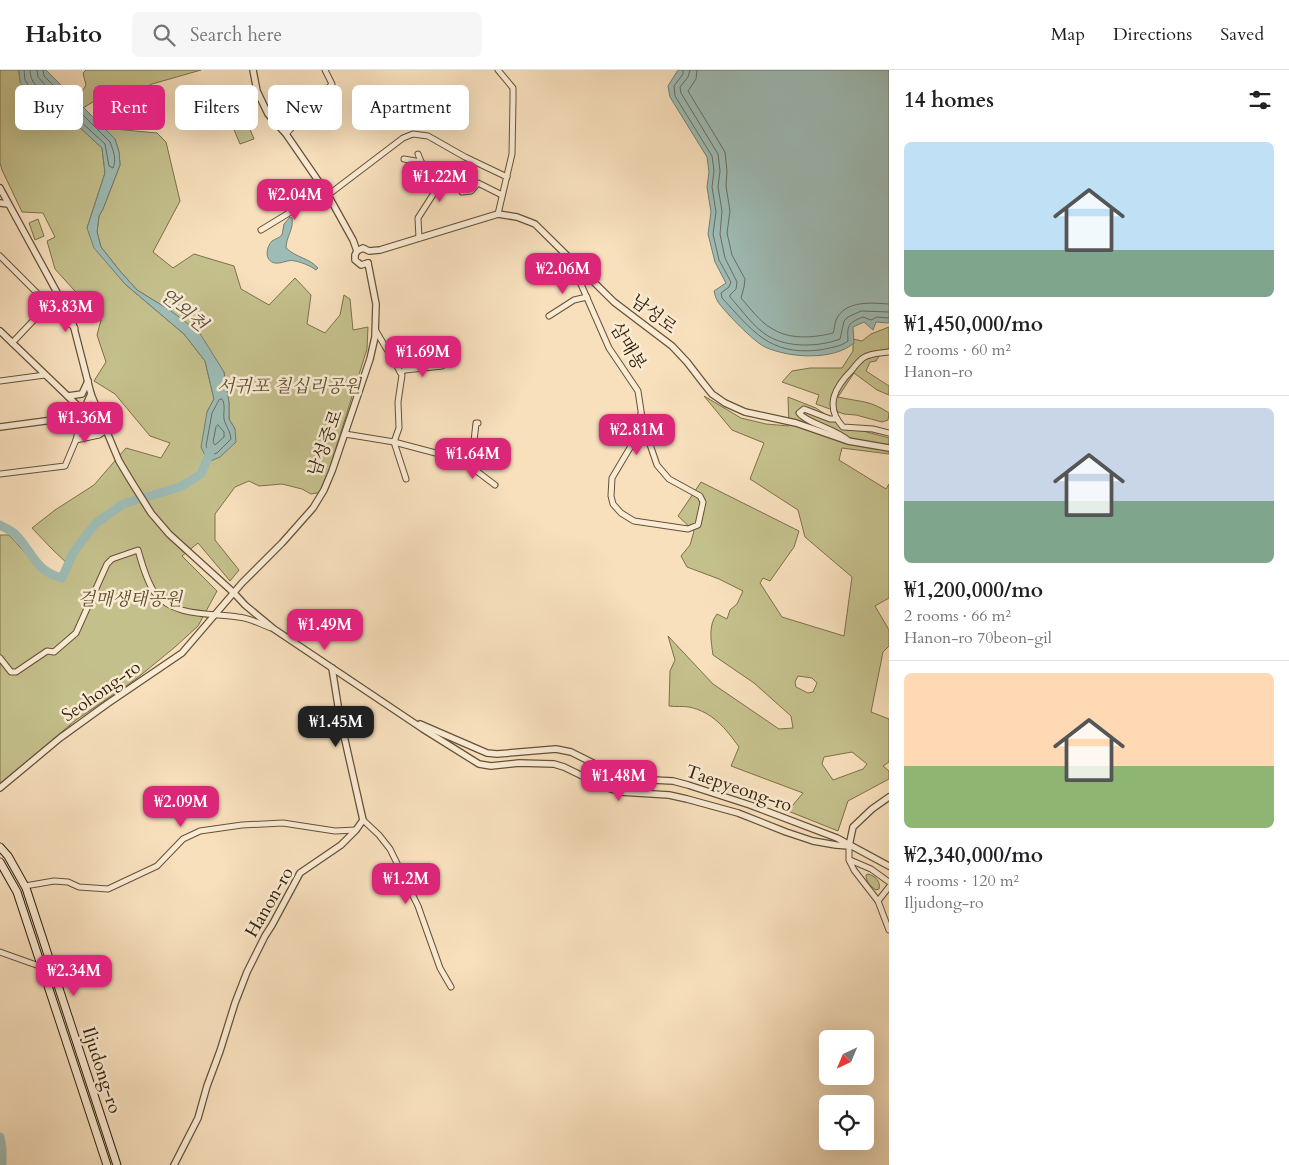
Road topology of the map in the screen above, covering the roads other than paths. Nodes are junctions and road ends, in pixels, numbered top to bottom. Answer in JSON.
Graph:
{"nodes":[{"id":1,"x":253,"y":70,"type":"edge"},
{"id":2,"x":325,"y":70,"type":"edge"},
{"id":3,"x":498,"y":70,"type":"edge"},
{"id":4,"x":286,"y":134,"type":"junction"},
{"id":5,"x":418,"y":154,"type":"dead end"},
{"id":6,"x":404,"y":159,"type":"dead end"},
{"id":7,"x":421,"y":162,"type":"junction"},
{"id":8,"x":465,"y":174,"type":"dead end"},
{"id":9,"x":507,"y":177,"type":"junction"},
{"id":10,"x":0,"y":188,"type":"edge"},
{"id":11,"x":436,"y":190,"type":"junction"},
{"id":12,"x":462,"y":192,"type":"dead end"},
{"id":13,"x":326,"y":193,"type":"junction"},
{"id":14,"x":502,"y":195,"type":"junction"},
{"id":15,"x":0,"y":203,"type":"edge"},
{"id":16,"x":8,"y":204,"type":"junction"},
{"id":17,"x":498,"y":214,"type":"junction"},
{"id":18,"x":261,"y":230,"type":"dead end"},
{"id":19,"x":419,"y":238,"type":"junction"},
{"id":20,"x":359,"y":250,"type":"junction"},
{"id":21,"x":370,"y":254,"type":"junction"},
{"id":22,"x":0,"y":256,"type":"edge"},
{"id":23,"x":366,"y":264,"type":"junction"},
{"id":24,"x":578,"y":268,"type":"junction"},
{"id":25,"x":587,"y":297,"type":"junction"},
{"id":26,"x":49,"y":304,"type":"junction"},
{"id":27,"x":549,"y":316,"type":"dead end"},
{"id":28,"x":75,"y":328,"type":"junction"},
{"id":29,"x":375,"y":330,"type":"junction"},
{"id":30,"x":0,"y":331,"type":"edge"},
{"id":31,"x":12,"y":343,"type":"junction"},
{"id":32,"x":889,"y":352,"type":"edge"},
{"id":33,"x":442,"y":366,"type":"dead end"},
{"id":34,"x":400,"y":372,"type":"junction"},
{"id":35,"x":45,"y":375,"type":"junction"},
{"id":36,"x":0,"y":381,"type":"edge"},
{"id":37,"x":88,"y":381,"type":"junction"},
{"id":38,"x":91,"y":394,"type":"junction"},
{"id":39,"x":68,"y":396,"type":"junction"},
{"id":40,"x":641,"y":412,"type":"junction"},
{"id":41,"x":82,"y":414,"type":"junction"},
{"id":42,"x":836,"y":419,"type":"junction"},
{"id":43,"x":478,"y":423,"type":"dead end"},
{"id":44,"x":0,"y":427,"type":"edge"},
{"id":45,"x":105,"y":431,"type":"junction"},
{"id":46,"x":889,"y":433,"type":"edge"},
{"id":47,"x":345,"y":434,"type":"junction"},
{"id":48,"x":76,"y":440,"type":"junction"},
{"id":49,"x":394,"y":442,"type":"junction"},
{"id":50,"x":848,"y":442,"type":"junction"},
{"id":51,"x":889,"y":448,"type":"edge"},
{"id":52,"x":462,"y":460,"type":"junction"},
{"id":53,"x":0,"y":474,"type":"edge"},
{"id":54,"x":406,"y":479,"type":"dead end"},
{"id":55,"x":495,"y":485,"type":"dead end"},
{"id":56,"x":234,"y":593,"type":"junction"},
{"id":57,"x":216,"y":614,"type":"junction"},
{"id":58,"x":274,"y":629,"type":"junction"},
{"id":59,"x":0,"y":658,"type":"edge"},
{"id":60,"x":332,"y":668,"type":"junction"},
{"id":61,"x":408,"y":718,"type":"junction"},
{"id":62,"x":0,"y":788,"type":"edge"},
{"id":63,"x":889,"y":797,"type":"edge"},
{"id":64,"x":363,"y":820,"type":"junction"},
{"id":65,"x":356,"y":830,"type":"junction"},
{"id":66,"x":849,"y":846,"type":"junction"},
{"id":67,"x":0,"y":847,"type":"edge"},
{"id":68,"x":849,"y":860,"type":"junction"},
{"id":69,"x":0,"y":862,"type":"edge"},
{"id":70,"x":889,"y":866,"type":"edge"},
{"id":71,"x":889,"y":882,"type":"edge"},
{"id":72,"x":25,"y":886,"type":"junction"},
{"id":73,"x":889,"y":887,"type":"edge"},
{"id":74,"x":878,"y":901,"type":"junction"},
{"id":75,"x":889,"y":930,"type":"edge"},
{"id":76,"x":0,"y":952,"type":"edge"},
{"id":77,"x":42,"y":968,"type":"junction"},
{"id":78,"x":451,"y":987,"type":"dead end"},
{"id":79,"x":107,"y":1165,"type":"edge"},
{"id":80,"x":117,"y":1165,"type":"edge"},
{"id":81,"x":174,"y":1165,"type":"edge"}],
"edges":[{"from":1,"to":4,"type":"street","name":"남성중로"},
{"from":2,"to":4,"type":"street"},
{"from":3,"to":9,"type":"street"},
{"from":4,"to":13,"type":"street","name":"남성중로"},
{"from":5,"to":7,"type":"street"},
{"from":6,"to":7,"type":"street"},
{"from":7,"to":11,"type":"street"},
{"from":8,"to":11,"type":"street"},
{"from":9,"to":13,"type":"street"},
{"from":9,"to":14,"type":"street"},
{"from":10,"to":16,"type":"street"},
{"from":11,"to":19,"type":"street"},
{"from":12,"to":14,"type":"street"},
{"from":13,"to":18,"type":"street"},
{"from":13,"to":20,"type":"street","name":"남성중로"},
{"from":14,"to":17,"type":"street"},
{"from":15,"to":16,"type":"street"},
{"from":16,"to":28,"type":"street"},
{"from":17,"to":19,"type":"street","name":"남성로"},
{"from":17,"to":24,"type":"street","name":"남성로"},
{"from":19,"to":21,"type":"street","name":"남성로"},
{"from":20,"to":21,"type":"street"},
{"from":20,"to":23,"type":"street","name":"남성중로"},
{"from":21,"to":23,"type":"street"},
{"from":22,"to":26,"type":"street"},
{"from":23,"to":29,"type":"street","name":"남성중로"},
{"from":24,"to":25,"type":"street","name":"삼매봉"},
{"from":24,"to":50,"type":"street","name":"남성로"},
{"from":25,"to":27,"type":"street"},
{"from":25,"to":40,"type":"street","name":"삼매봉"},
{"from":26,"to":28,"type":"street"},
{"from":26,"to":31,"type":"street"},
{"from":28,"to":37,"type":"street"},
{"from":29,"to":34,"type":"street"},
{"from":29,"to":47,"type":"street","name":"남성중로"},
{"from":30,"to":31,"type":"street"},
{"from":31,"to":35,"type":"street"},
{"from":32,"to":42,"type":"street"},
{"from":33,"to":34,"type":"street"},
{"from":34,"to":49,"type":"street"},
{"from":35,"to":36,"type":"street"},
{"from":35,"to":39,"type":"street"},
{"from":37,"to":38,"type":"street"},
{"from":37,"to":39,"type":"street"},
{"from":38,"to":41,"type":"street"},
{"from":38,"to":45,"type":"street"},
{"from":39,"to":41,"type":"street"},
{"from":40,"to":40,"type":"street","name":"삼매봉"},
{"from":41,"to":44,"type":"street"},
{"from":41,"to":45,"type":"street"},
{"from":41,"to":48,"type":"street"},
{"from":42,"to":46,"type":"street"},
{"from":42,"to":50,"type":"street"},
{"from":43,"to":52,"type":"street"},
{"from":45,"to":48,"type":"street"},
{"from":45,"to":56,"type":"street"},
{"from":47,"to":49,"type":"street"},
{"from":47,"to":56,"type":"street","name":"남성중로"},
{"from":48,"to":53,"type":"street"},
{"from":49,"to":52,"type":"street"},
{"from":49,"to":54,"type":"street"},
{"from":50,"to":51,"type":"street","name":"남성로"},
{"from":52,"to":55,"type":"street"},
{"from":56,"to":57,"type":"street","name":"Seohong-ro"},
{"from":56,"to":58,"type":"street"},
{"from":57,"to":58,"type":"street"},
{"from":57,"to":59,"type":"street"},
{"from":57,"to":62,"type":"street","name":"Seohong-ro"},
{"from":58,"to":60,"type":"street"},
{"from":60,"to":61,"type":"street"},
{"from":60,"to":64,"type":"street"},
{"from":61,"to":66,"type":"street","name":"Taepyeong-ro"},
{"from":61,"to":66,"type":"street","name":"Taepyeong-ro"},
{"from":63,"to":66,"type":"street"},
{"from":64,"to":65,"type":"street","name":"Hanon-ro"},
{"from":64,"to":78,"type":"street"},
{"from":65,"to":72,"type":"street"},
{"from":65,"to":81,"type":"street","name":"Hanon-ro"},
{"from":66,"to":68,"type":"street"},
{"from":66,"to":70,"type":"street","name":"Taepyeong-ro"},
{"from":67,"to":72,"type":"main road","name":"Iljudong-ro"},
{"from":68,"to":71,"type":"street"},
{"from":68,"to":74,"type":"street"},
{"from":69,"to":77,"type":"main road","name":"Iljudong-ro"},
{"from":72,"to":80,"type":"main road","name":"Iljudong-ro"},
{"from":73,"to":74,"type":"street"},
{"from":74,"to":75,"type":"street"},
{"from":76,"to":77,"type":"street"},
{"from":77,"to":79,"type":"main road","name":"Iljudong-ro"}]}
